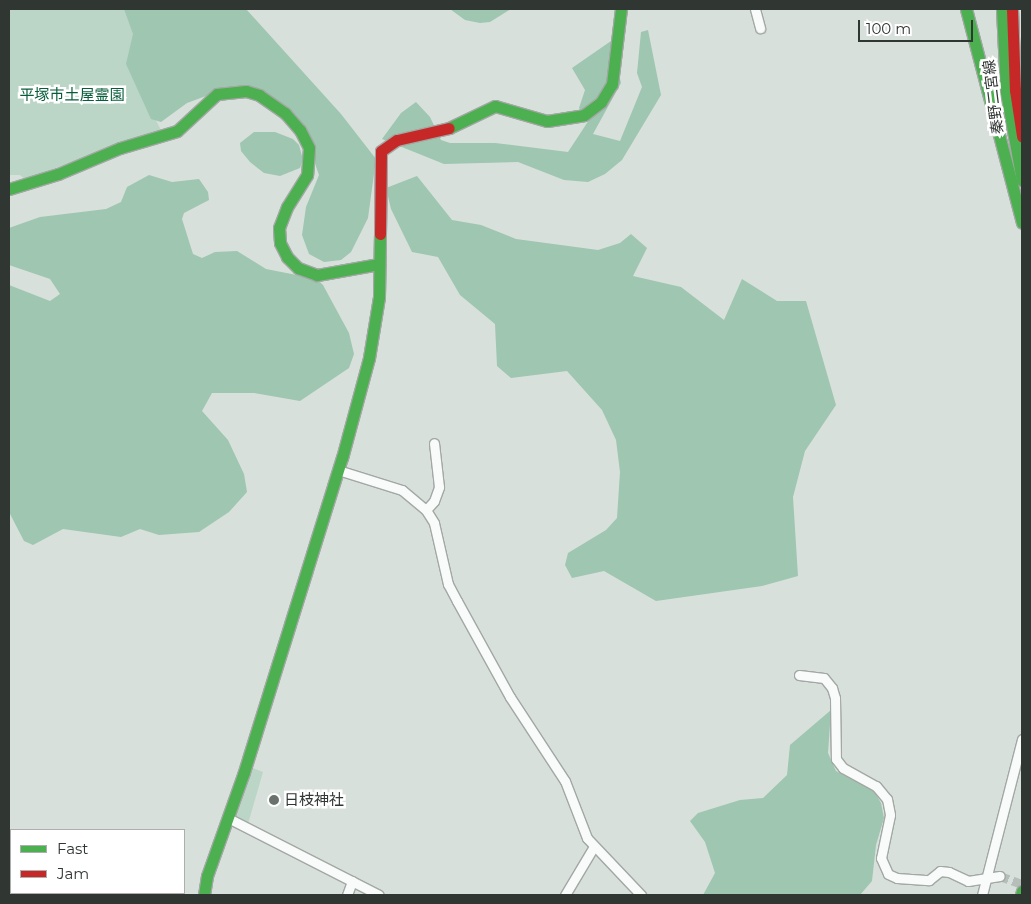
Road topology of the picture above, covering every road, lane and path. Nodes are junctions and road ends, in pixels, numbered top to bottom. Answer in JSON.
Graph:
{"nodes":[{"id":1,"x":621,"y":9,"type":"edge"},
{"id":2,"x":756,"y":9,"type":"edge"},
{"id":3,"x":966,"y":9,"type":"edge"},
{"id":4,"x":1002,"y":9,"type":"edge"},
{"id":5,"x":1012,"y":9,"type":"edge"},
{"id":6,"x":760,"y":28,"type":"dead end"},
{"id":7,"x":1017,"y":44,"type":"edge"},
{"id":8,"x":1022,"y":136,"type":"edge"},
{"id":9,"x":1022,"y":181,"type":"edge"},
{"id":10,"x":9,"y":189,"type":"edge"},
{"id":11,"x":1022,"y":223,"type":"edge"},
{"id":12,"x":379,"y":264,"type":"junction"},
{"id":13,"x":434,"y":443,"type":"dead end"},
{"id":14,"x":338,"y":470,"type":"junction"},
{"id":15,"x":426,"y":510,"type":"junction"},
{"id":16,"x":799,"y":676,"type":"dead end"},
{"id":17,"x":1022,"y":739,"type":"edge"},
{"id":18,"x":228,"y":818,"type":"junction"},
{"id":19,"x":593,"y":848,"type":"junction"},
{"id":20,"x":1000,"y":876,"type":"tunnel mouth"},
{"id":21,"x":985,"y":878,"type":"junction"},
{"id":22,"x":352,"y":881,"type":"junction"},
{"id":23,"x":1022,"y":891,"type":"edge"},
{"id":24,"x":204,"y":895,"type":"edge"},
{"id":25,"x":347,"y":895,"type":"edge"},
{"id":26,"x":379,"y":895,"type":"edge"},
{"id":27,"x":565,"y":895,"type":"edge"},
{"id":28,"x":641,"y":895,"type":"edge"},
{"id":29,"x":982,"y":895,"type":"edge"},
{"id":30,"x":1021,"y":895,"type":"edge"}],
"edges":[{"from":1,"to":12,"type":"main road"},
{"from":2,"to":6,"type":"street"},
{"from":3,"to":11,"type":"main road"},
{"from":4,"to":9,"type":"main road","name":"秦野二宮線"},
{"from":5,"to":7,"type":"main road","name":"秦野二宮線"},
{"from":7,"to":8,"type":"main road","name":"秦野二宮線"},
{"from":10,"to":12,"type":"main road"},
{"from":12,"to":14,"type":"main road"},
{"from":13,"to":15,"type":"street"},
{"from":14,"to":15,"type":"street"},
{"from":14,"to":18,"type":"main road"},
{"from":15,"to":19,"type":"street"},
{"from":16,"to":21,"type":"street"},
{"from":17,"to":21,"type":"street"},
{"from":18,"to":22,"type":"street"},
{"from":18,"to":24,"type":"main road"},
{"from":19,"to":27,"type":"street"},
{"from":19,"to":28,"type":"street"},
{"from":20,"to":21,"type":"street"},
{"from":21,"to":29,"type":"street"},
{"from":22,"to":25,"type":"street"},
{"from":22,"to":26,"type":"street"},
{"from":23,"to":30,"type":"main road"}]}
